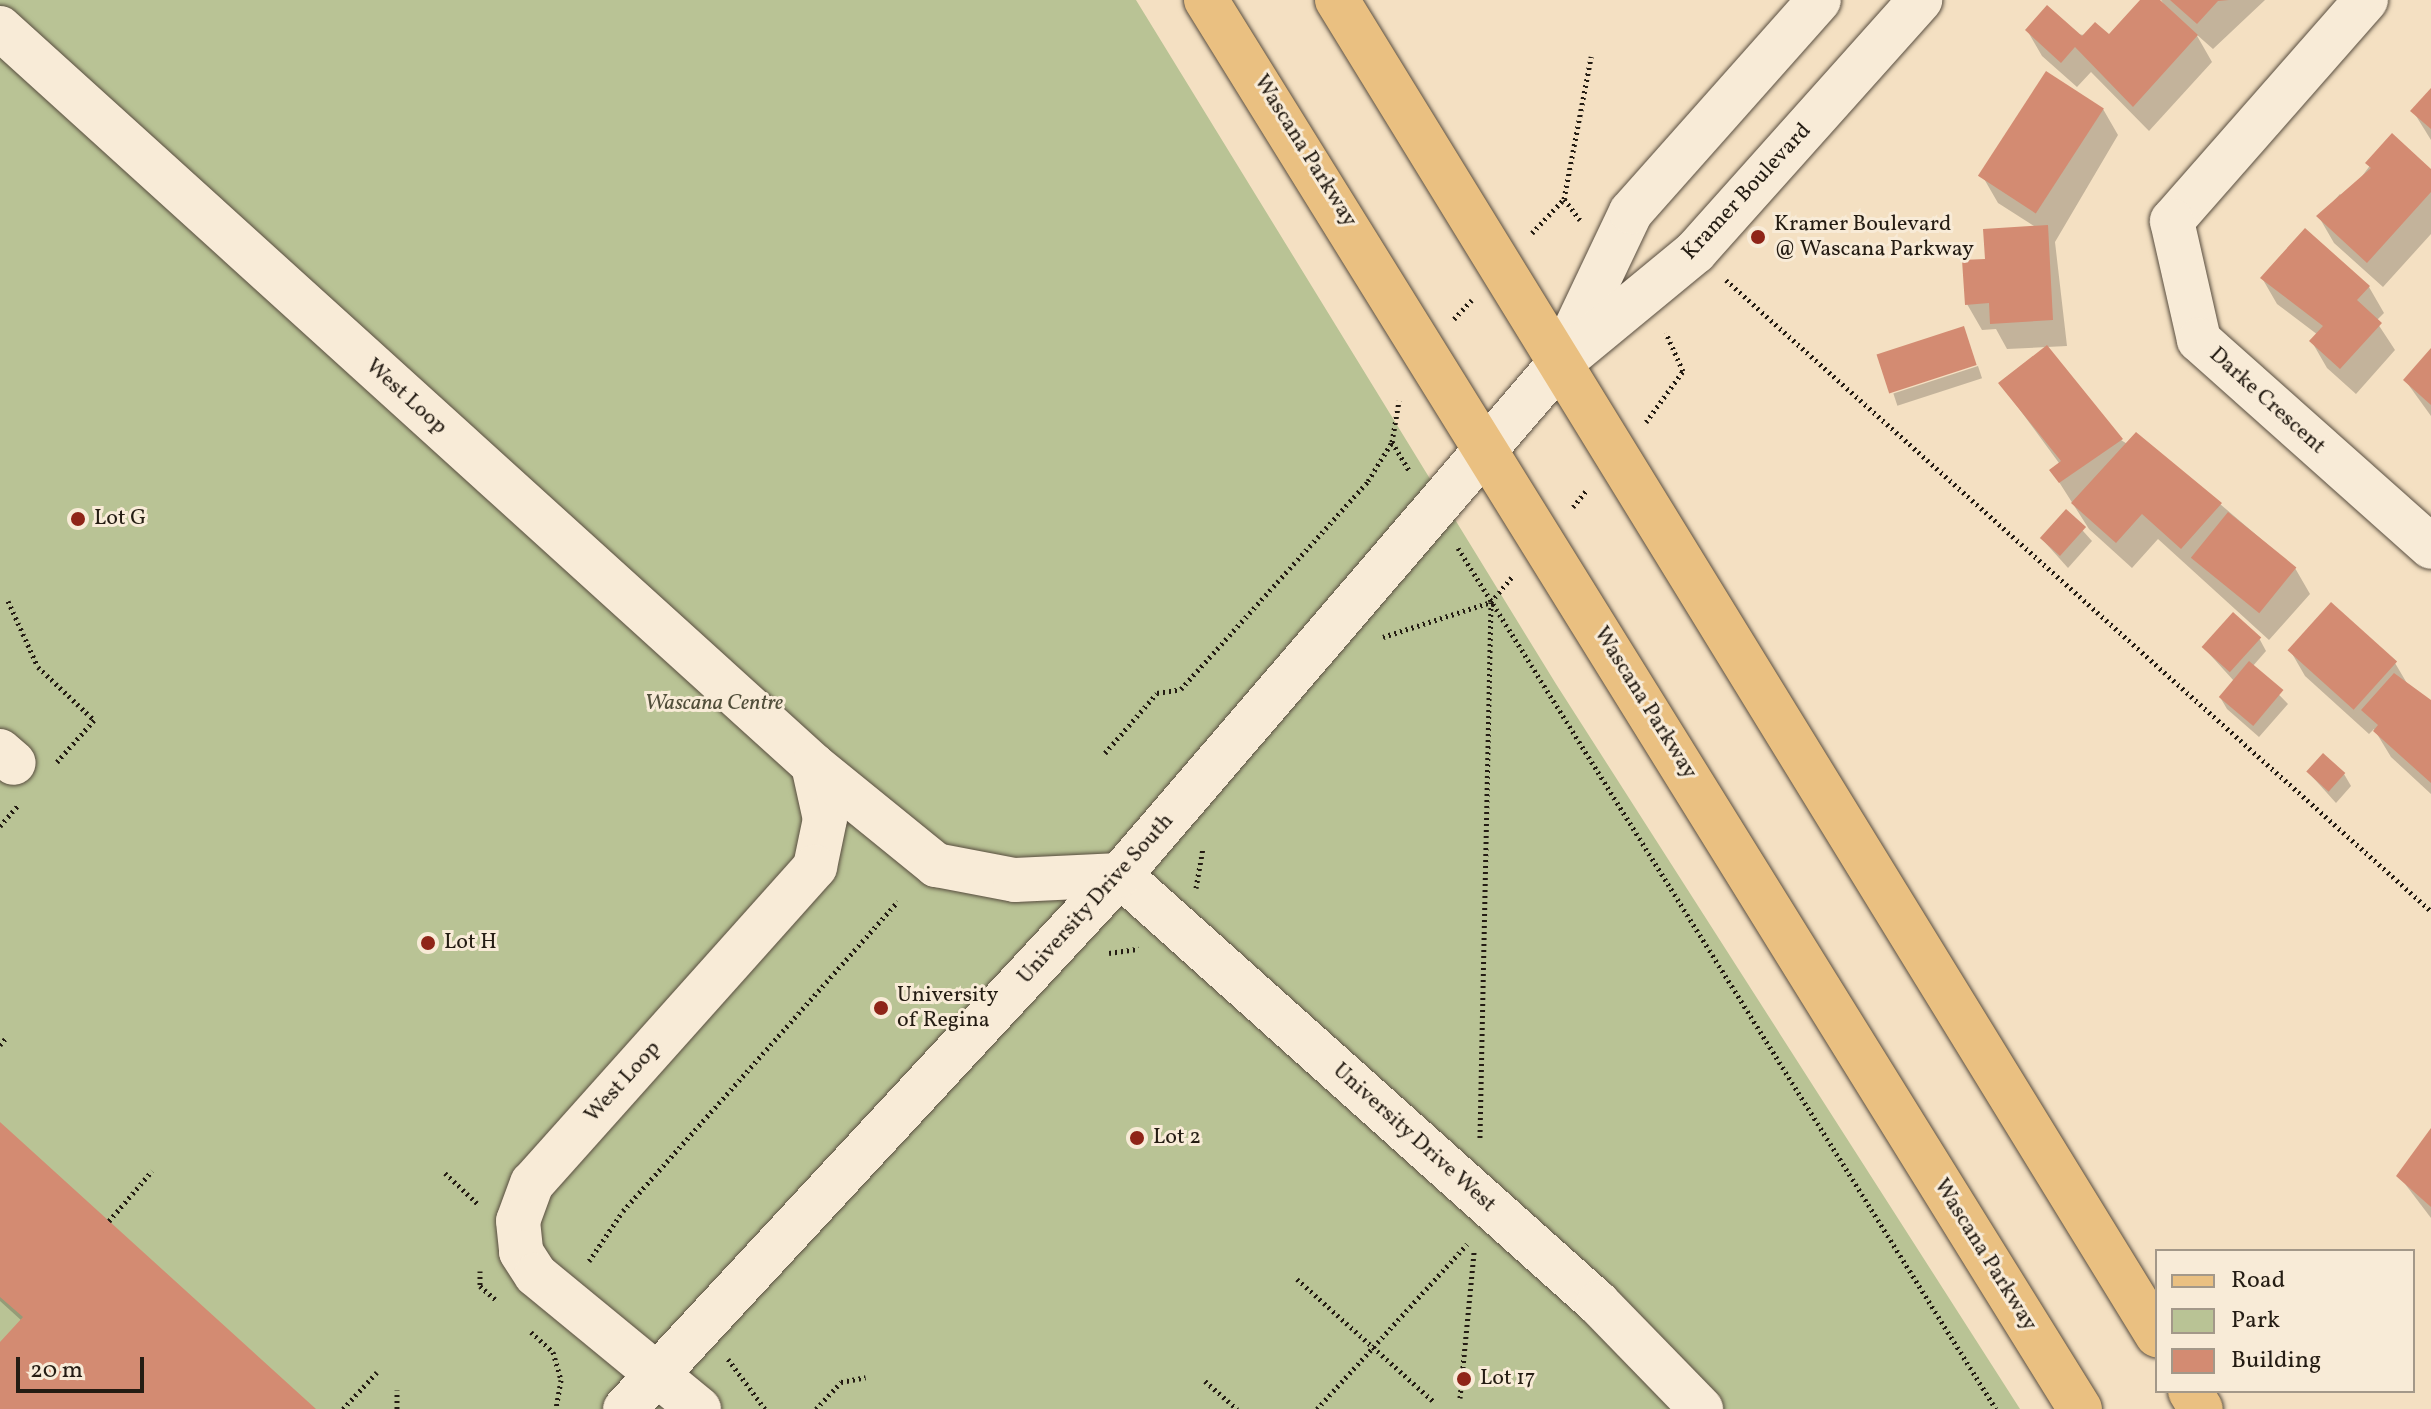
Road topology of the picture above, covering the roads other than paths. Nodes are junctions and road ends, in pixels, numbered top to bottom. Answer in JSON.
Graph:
{"nodes":[{"id":1,"x":1206,"y":0,"type":"edge"},
{"id":2,"x":1337,"y":0,"type":"edge"},
{"id":3,"x":1819,"y":0,"type":"edge"},
{"id":4,"x":1920,"y":0,"type":"edge"},
{"id":5,"x":2366,"y":0,"type":"edge"},
{"id":6,"x":0,"y":28,"type":"edge"},
{"id":7,"x":1558,"y":365,"type":"junction"},
{"id":8,"x":1488,"y":448,"type":"junction"},
{"id":9,"x":2431,"y":547,"type":"edge"},
{"id":10,"x":813,"y":765,"type":"junction"},
{"id":11,"x":1120,"y":875,"type":"junction"},
{"id":12,"x":2155,"y":1332,"type":"edge"},
{"id":13,"x":659,"y":1372,"type":"junction"},
{"id":14,"x":625,"y":1409,"type":"edge"},
{"id":15,"x":699,"y":1409,"type":"edge"},
{"id":16,"x":1701,"y":1409,"type":"edge"},
{"id":17,"x":2080,"y":1409,"type":"edge"}],
"edges":[{"from":1,"to":8,"type":"main road","name":"Wascana Parkway"},
{"from":2,"to":7,"type":"main road"},
{"from":3,"to":7,"type":"street","name":"Kramer Boulevard"},
{"from":4,"to":7,"type":"street","name":"Kramer Boulevard"},
{"from":5,"to":9,"type":"street","name":"Darke Crescent"},
{"from":6,"to":10,"type":"street","name":"West Loop"},
{"from":7,"to":8,"type":"street","name":"Kramer Boulevard"},
{"from":7,"to":12,"type":"main road"},
{"from":8,"to":11,"type":"street","name":"University Drive South"},
{"from":8,"to":17,"type":"main road","name":"Wascana Parkway"},
{"from":10,"to":11,"type":"street","name":"West Loop"},
{"from":10,"to":13,"type":"street","name":"West Loop"},
{"from":11,"to":13,"type":"street","name":"University Drive South"},
{"from":11,"to":16,"type":"street","name":"University Drive West"},
{"from":13,"to":14,"type":"street","name":"University Drive South"},
{"from":13,"to":15,"type":"street","name":"West Loop"}]}
